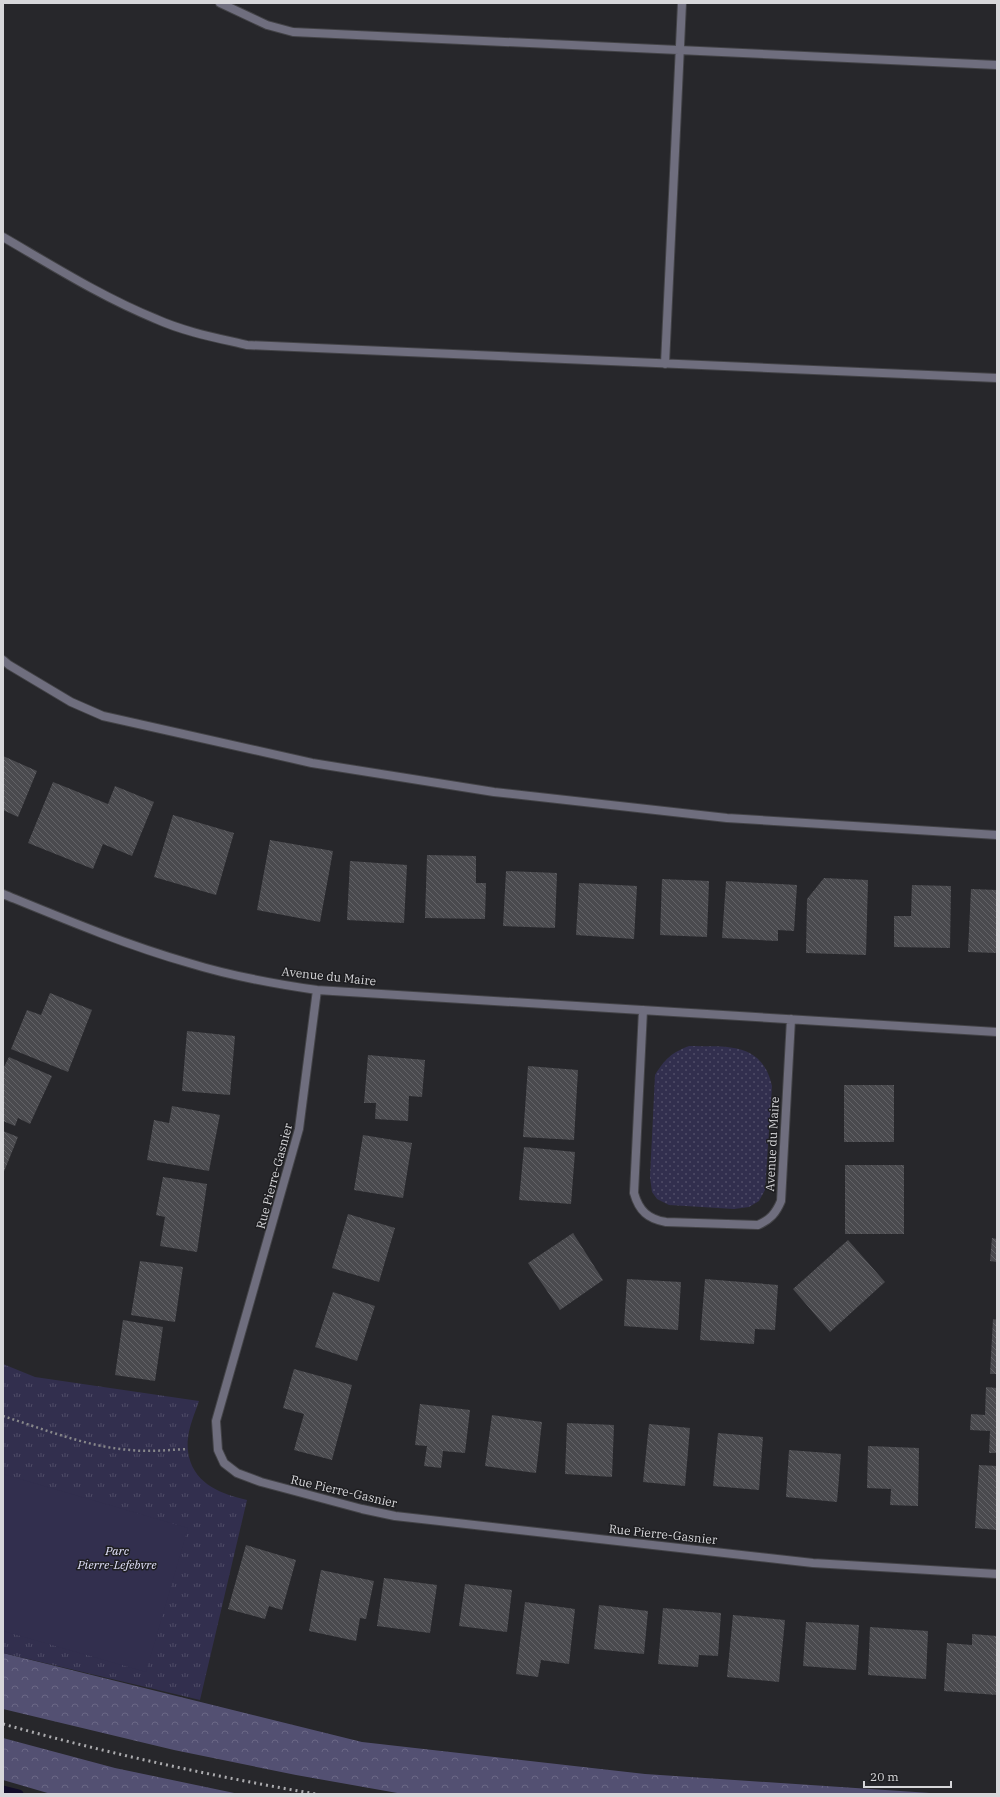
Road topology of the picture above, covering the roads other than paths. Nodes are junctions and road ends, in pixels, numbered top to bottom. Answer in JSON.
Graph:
{"nodes":[{"id":1,"x":220,"y":3,"type":"edge"},
{"id":2,"x":682,"y":3,"type":"edge"},
{"id":3,"x":680,"y":51,"type":"junction"},
{"id":4,"x":997,"y":65,"type":"edge"},
{"id":5,"x":3,"y":237,"type":"edge"},
{"id":6,"x":665,"y":364,"type":"junction"},
{"id":7,"x":997,"y":378,"type":"edge"},
{"id":8,"x":3,"y":660,"type":"edge"},
{"id":9,"x":997,"y":835,"type":"edge"},
{"id":10,"x":3,"y":896,"type":"edge"},
{"id":11,"x":318,"y":990,"type":"junction"},
{"id":12,"x":643,"y":1010,"type":"junction"},
{"id":13,"x":791,"y":1019,"type":"junction"},
{"id":14,"x":997,"y":1032,"type":"edge"},
{"id":15,"x":997,"y":1574,"type":"edge"}],
"edges":[{"from":1,"to":3,"type":"street"},
{"from":2,"to":3,"type":"street"},
{"from":3,"to":4,"type":"street"},
{"from":3,"to":6,"type":"street"},
{"from":5,"to":6,"type":"street"},
{"from":6,"to":7,"type":"street"},
{"from":8,"to":9,"type":"street"},
{"from":10,"to":11,"type":"street","name":"Avenue du Maire"},
{"from":11,"to":12,"type":"street","name":"Avenue du Maire"},
{"from":11,"to":15,"type":"street","name":"Rue Pierre-Gasnier"},
{"from":12,"to":13,"type":"street","name":"Avenue du Maire"},
{"from":12,"to":13,"type":"street","name":"Avenue du Maire"},
{"from":13,"to":14,"type":"street","name":"Avenue du Maire"}]}
